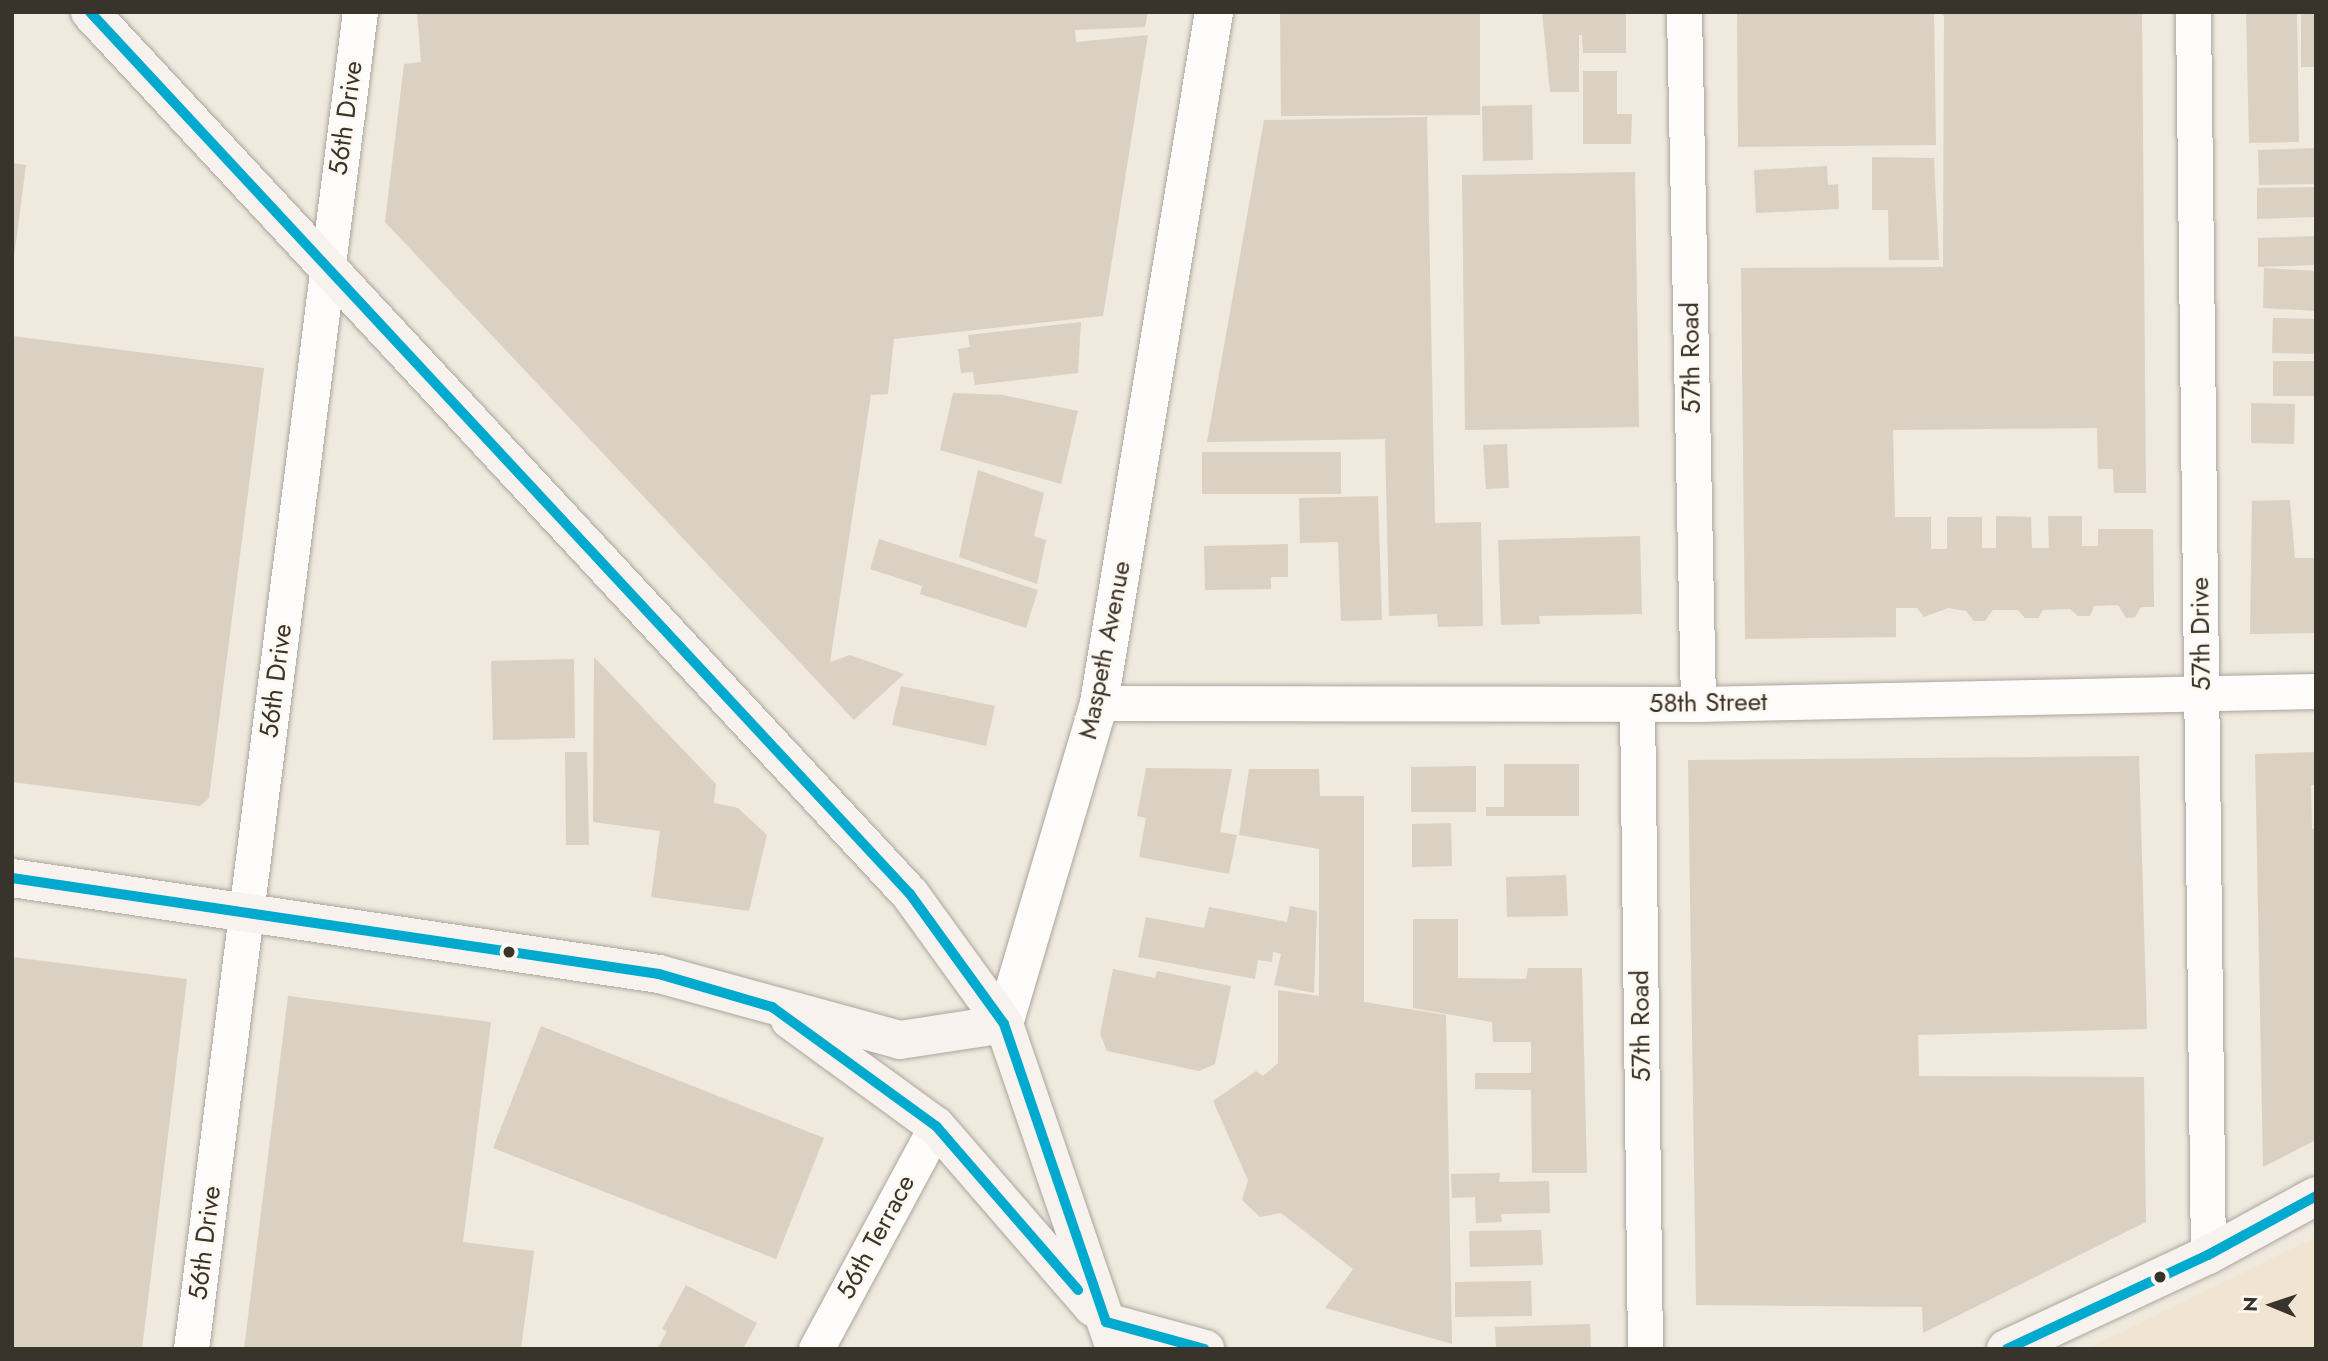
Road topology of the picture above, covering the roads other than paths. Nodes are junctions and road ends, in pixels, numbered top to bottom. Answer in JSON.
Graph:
{"nodes":[{"id":1,"x":90,"y":12,"type":"edge"},
{"id":2,"x":360,"y":12,"type":"edge"},
{"id":3,"x":1214,"y":12,"type":"edge"},
{"id":4,"x":1684,"y":12,"type":"edge"},
{"id":5,"x":2193,"y":12,"type":"edge"},
{"id":6,"x":326,"y":263,"type":"junction"},
{"id":7,"x":2316,"y":691,"type":"edge"},
{"id":8,"x":2202,"y":693,"type":"junction"},
{"id":9,"x":1099,"y":703,"type":"junction"},
{"id":10,"x":1637,"y":704,"type":"junction"},
{"id":11,"x":1698,"y":704,"type":"junction"},
{"id":12,"x":12,"y":878,"type":"edge"},
{"id":13,"x":247,"y":916,"type":"junction"},
{"id":14,"x":772,"y":1006,"type":"junction"},
{"id":15,"x":1003,"y":1024,"type":"junction"},
{"id":16,"x":936,"y":1126,"type":"junction"},
{"id":17,"x":2316,"y":1196,"type":"edge"},
{"id":18,"x":2208,"y":1255,"type":"junction"},
{"id":19,"x":1110,"y":1335,"type":"edge"},
{"id":20,"x":191,"y":1349,"type":"edge"},
{"id":21,"x":816,"y":1349,"type":"edge"},
{"id":22,"x":1205,"y":1349,"type":"edge"},
{"id":23,"x":1645,"y":1349,"type":"edge"},
{"id":24,"x":2006,"y":1349,"type":"edge"}],
"edges":[{"from":1,"to":6,"type":"main road"},
{"from":2,"to":6,"type":"street","name":"56th Drive"},
{"from":3,"to":9,"type":"street","name":"Maspeth Avenue"},
{"from":4,"to":11,"type":"street","name":"57th Road"},
{"from":5,"to":8,"type":"street","name":"57th Drive"},
{"from":6,"to":13,"type":"street","name":"56th Drive"},
{"from":6,"to":15,"type":"main road"},
{"from":7,"to":8,"type":"street","name":"58th Street"},
{"from":8,"to":11,"type":"street","name":"58th Street"},
{"from":8,"to":18,"type":"street","name":"57th Drive"},
{"from":9,"to":10,"type":"street","name":"58th Street"},
{"from":9,"to":15,"type":"street","name":"Maspeth Avenue"},
{"from":10,"to":11,"type":"street","name":"58th Street"},
{"from":10,"to":23,"type":"street","name":"57th Road"},
{"from":12,"to":13,"type":"main road"},
{"from":13,"to":14,"type":"main road"},
{"from":13,"to":20,"type":"street","name":"56th Drive"},
{"from":14,"to":15,"type":"main road"},
{"from":14,"to":16,"type":"main road"},
{"from":15,"to":19,"type":"main road"},
{"from":16,"to":19,"type":"main road"},
{"from":16,"to":21,"type":"street","name":"56th Terrace"},
{"from":17,"to":18,"type":"main road"},
{"from":18,"to":24,"type":"main road"},
{"from":19,"to":22,"type":"main road"}]}
